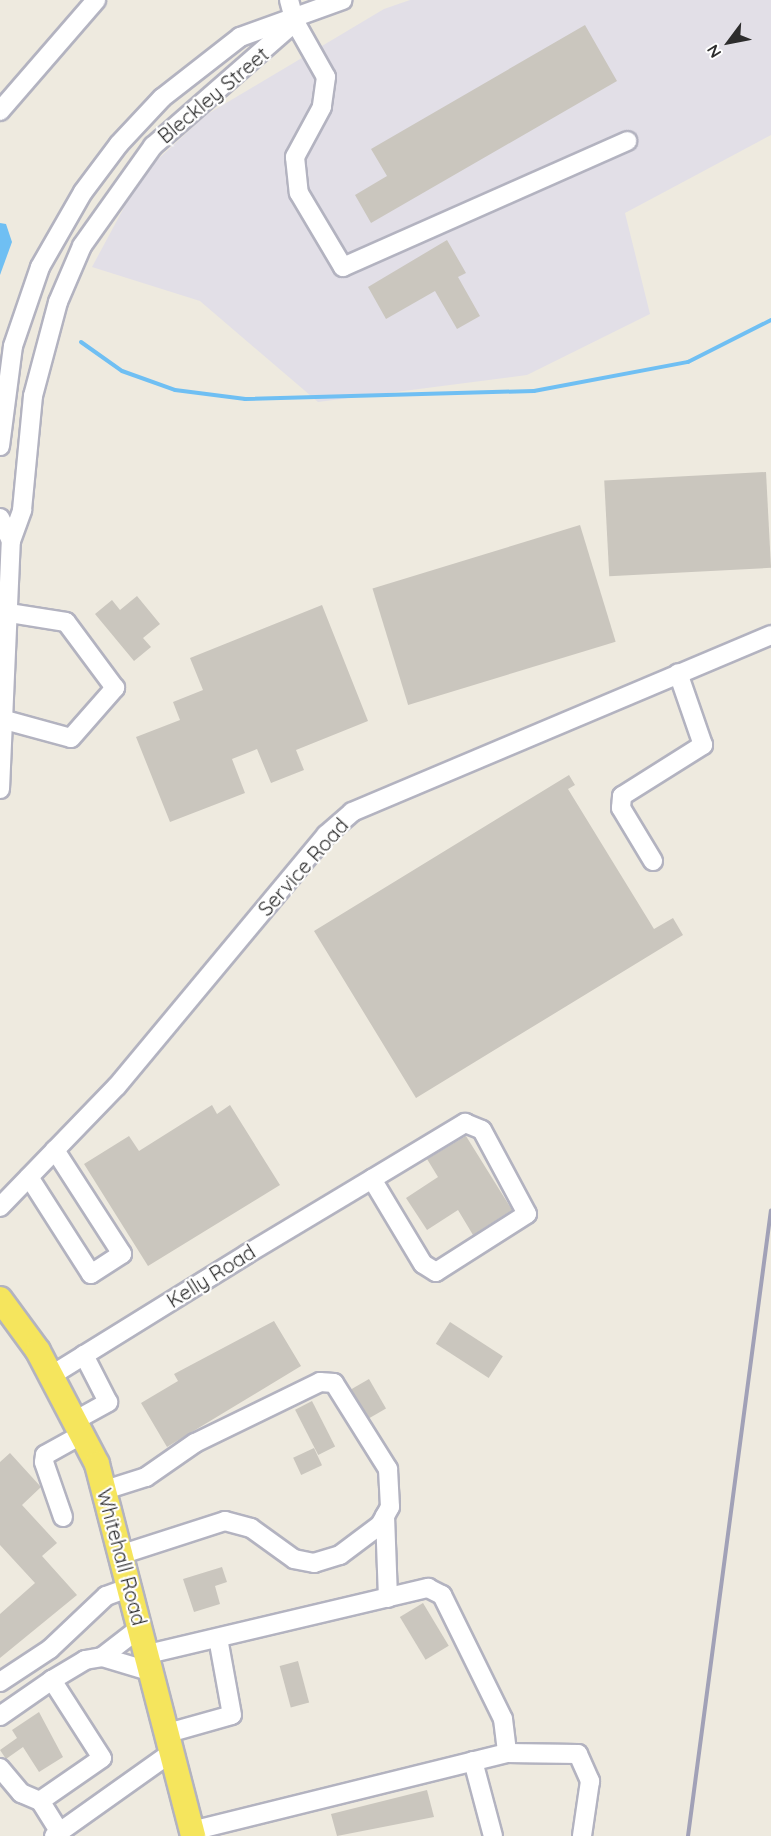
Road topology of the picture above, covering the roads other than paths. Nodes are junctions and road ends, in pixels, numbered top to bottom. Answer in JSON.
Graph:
{"nodes":[{"id":1,"x":96,"y":0,"type":"edge"},
{"id":2,"x":289,"y":0,"type":"edge"},
{"id":3,"x":343,"y":0,"type":"edge"},
{"id":4,"x":295,"y":22,"type":"junction"},
{"id":5,"x":0,"y":111,"type":"edge"},
{"id":6,"x":627,"y":141,"type":"dead end"},
{"id":7,"x":0,"y":446,"type":"edge"},
{"id":8,"x":0,"y":518,"type":"edge"},
{"id":9,"x":11,"y":541,"type":"junction"},
{"id":10,"x":9,"y":613,"type":"junction"},
{"id":11,"x":771,"y":635,"type":"edge"},
{"id":12,"x":678,"y":673,"type":"junction"},
{"id":13,"x":5,"y":720,"type":"junction"},
{"id":14,"x":0,"y":789,"type":"edge"},
{"id":15,"x":653,"y":861,"type":"dead end"},
{"id":16,"x":55,"y":1150,"type":"junction"},
{"id":17,"x":29,"y":1177,"type":"junction"},
{"id":18,"x":372,"y":1179,"type":"junction"},
{"id":19,"x":0,"y":1207,"type":"edge"},
{"id":20,"x":0,"y":1299,"type":"edge"},
{"id":21,"x":84,"y":1355,"type":"junction"},
{"id":22,"x":52,"y":1375,"type":"junction"},
{"id":23,"x":79,"y":1427,"type":"junction"},
{"id":24,"x":105,"y":1490,"type":"junction"},
{"id":25,"x":385,"y":1516,"type":"junction"},
{"id":26,"x":63,"y":1517,"type":"dead end"},
{"id":27,"x":123,"y":1554,"type":"junction"},
{"id":28,"x":131,"y":1587,"type":"junction"},
{"id":29,"x":388,"y":1598,"type":"junction"},
{"id":30,"x":141,"y":1627,"type":"junction"},
{"id":31,"x":218,"y":1638,"type":"junction"},
{"id":32,"x":102,"y":1658,"type":"junction"},
{"id":33,"x":150,"y":1663,"type":"junction"},
{"id":34,"x":52,"y":1680,"type":"junction"},
{"id":35,"x":0,"y":1682,"type":"edge"},
{"id":36,"x":0,"y":1716,"type":"edge"},
{"id":37,"x":170,"y":1742,"type":"junction"},
{"id":38,"x":507,"y":1753,"type":"junction"},
{"id":39,"x":473,"y":1761,"type":"junction"},
{"id":40,"x":1,"y":1770,"type":"edge"},
{"id":41,"x":40,"y":1801,"type":"junction"},
{"id":42,"x":226,"y":1830,"type":"edge"},
{"id":43,"x":57,"y":1833,"type":"edge"},
{"id":44,"x":193,"y":1834,"type":"edge"},
{"id":45,"x":493,"y":1836,"type":"edge"},
{"id":46,"x":582,"y":1836,"type":"edge"}],
"edges":[{"from":1,"to":5,"type":"street"},
{"from":2,"to":4,"type":"street"},
{"from":3,"to":4,"type":"street","name":"Bleckley Street"},
{"from":4,"to":6,"type":"street"},
{"from":4,"to":7,"type":"street","name":"Bleckley Street"},
{"from":4,"to":9,"type":"street","name":"Bleckley Street"},
{"from":8,"to":9,"type":"street","name":"Bleckley Street"},
{"from":9,"to":10,"type":"street","name":"Bleckley Street"},
{"from":10,"to":13,"type":"street","name":"Bleckley Street"},
{"from":10,"to":13,"type":"street"},
{"from":11,"to":12,"type":"street","name":"Service Road"},
{"from":12,"to":15,"type":"street"},
{"from":12,"to":16,"type":"street","name":"Service Road"},
{"from":13,"to":14,"type":"street","name":"Bleckley Street"},
{"from":16,"to":17,"type":"street","name":"Service Road"},
{"from":16,"to":17,"type":"street"},
{"from":17,"to":19,"type":"street","name":"Service Road"},
{"from":18,"to":18,"type":"street","name":"Kelly Road"},
{"from":18,"to":21,"type":"street","name":"Kelly Road"},
{"from":20,"to":22,"type":"main road","name":"Whitehall Road"},
{"from":21,"to":22,"type":"street","name":"Kelly Road"},
{"from":21,"to":23,"type":"street"},
{"from":22,"to":23,"type":"main road","name":"Whitehall Road"},
{"from":23,"to":24,"type":"main road","name":"Whitehall Road"},
{"from":23,"to":26,"type":"street"},
{"from":24,"to":25,"type":"street"},
{"from":24,"to":27,"type":"main road","name":"Whitehall Road"},
{"from":25,"to":27,"type":"street"},
{"from":25,"to":29,"type":"street"},
{"from":27,"to":28,"type":"main road","name":"Whitehall Road"},
{"from":28,"to":30,"type":"main road","name":"Whitehall Road"},
{"from":28,"to":35,"type":"street"},
{"from":29,"to":31,"type":"street"},
{"from":29,"to":38,"type":"street"},
{"from":30,"to":32,"type":"street"},
{"from":30,"to":33,"type":"main road","name":"Whitehall Road"},
{"from":31,"to":33,"type":"street"},
{"from":31,"to":37,"type":"street"},
{"from":32,"to":33,"type":"street"},
{"from":32,"to":34,"type":"street"},
{"from":33,"to":37,"type":"main road","name":"Whitehall Road"},
{"from":34,"to":36,"type":"street"},
{"from":34,"to":41,"type":"street"},
{"from":37,"to":43,"type":"street"},
{"from":37,"to":44,"type":"main road","name":"Whitehall Road"},
{"from":38,"to":39,"type":"street"},
{"from":38,"to":46,"type":"street"},
{"from":39,"to":42,"type":"street"},
{"from":39,"to":45,"type":"street"},
{"from":40,"to":41,"type":"street"},
{"from":41,"to":43,"type":"street"},
{"from":42,"to":44,"type":"street"}]}
